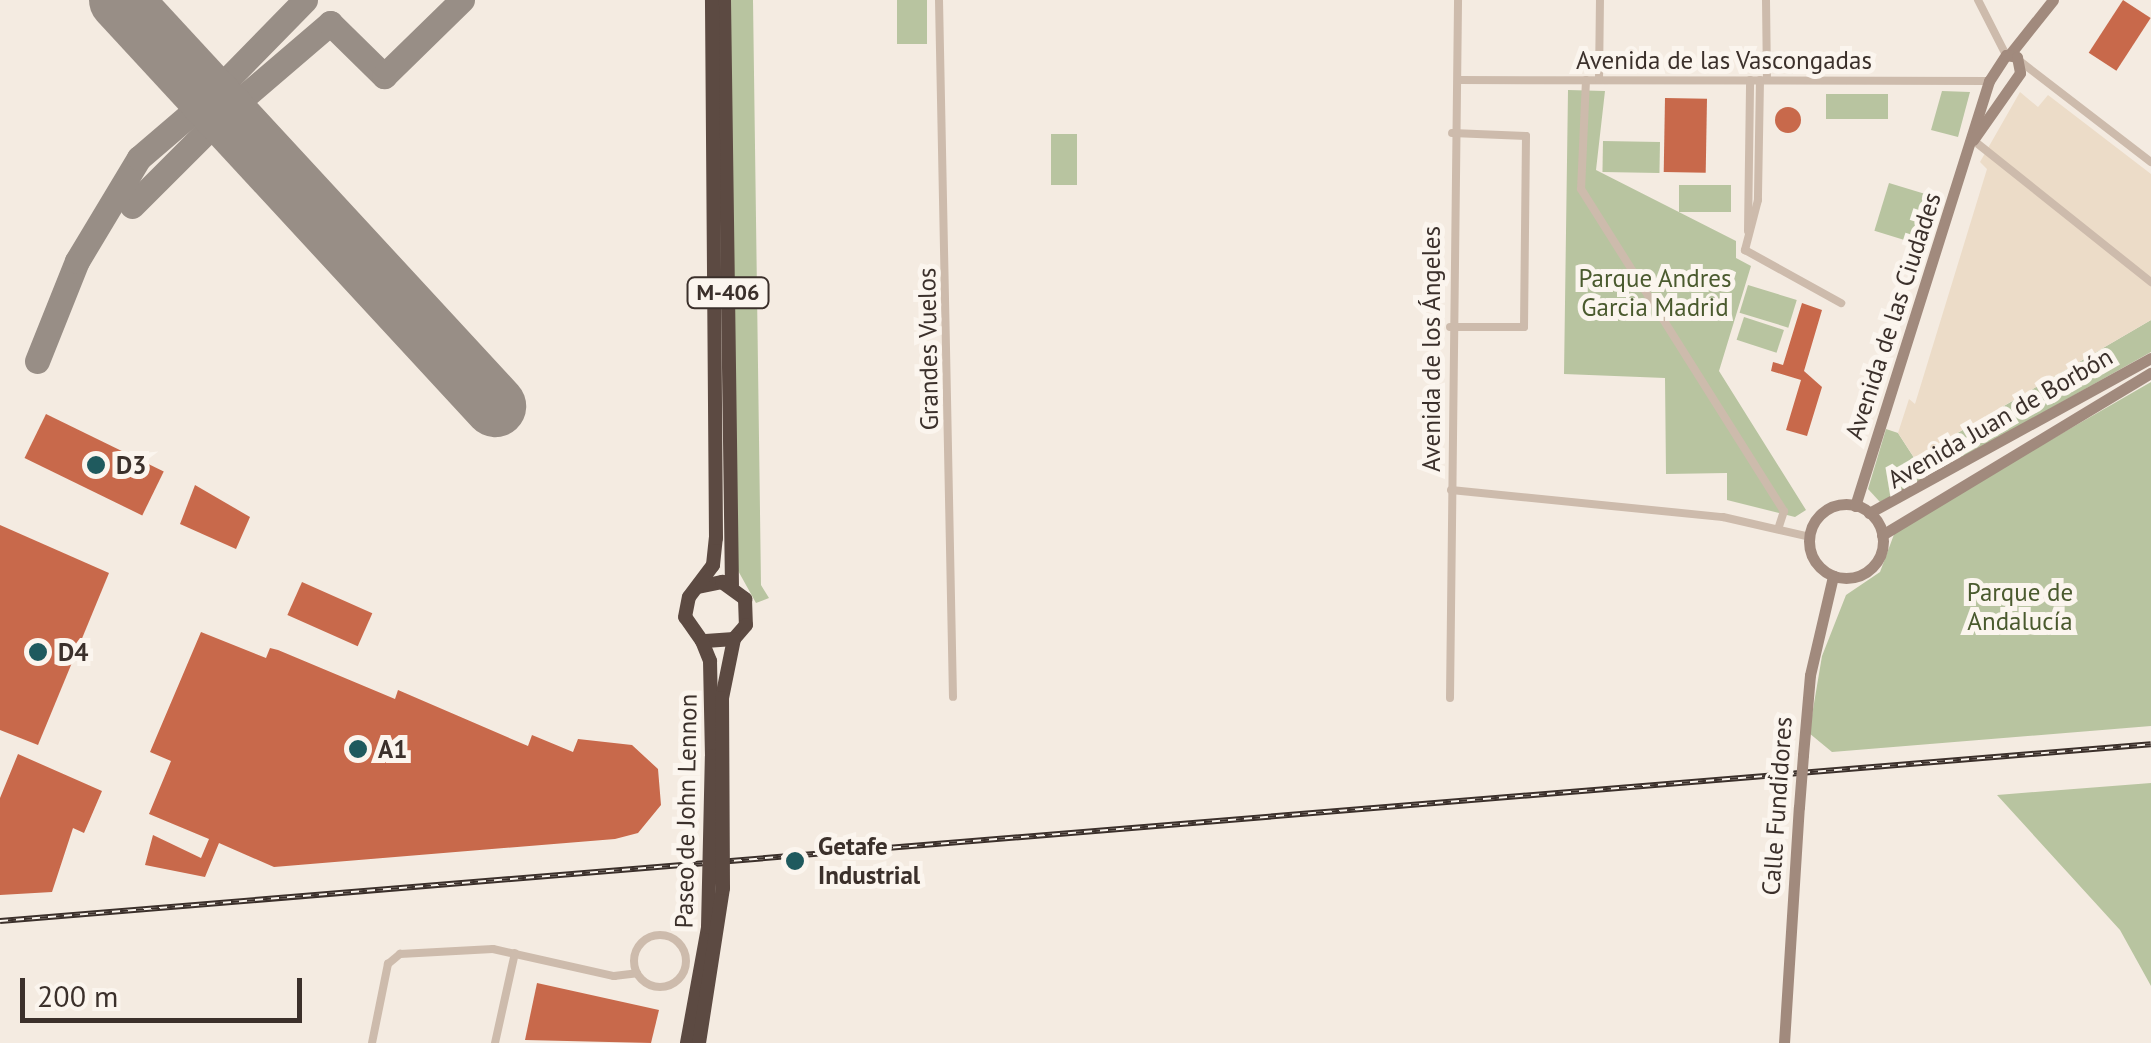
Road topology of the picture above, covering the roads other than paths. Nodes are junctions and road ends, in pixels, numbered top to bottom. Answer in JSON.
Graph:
{"nodes":[{"id":1,"x":712,"y":0,"type":"edge"},
{"id":2,"x":724,"y":0,"type":"edge"},
{"id":3,"x":939,"y":0,"type":"edge"},
{"id":4,"x":1458,"y":0,"type":"edge"},
{"id":5,"x":1600,"y":0,"type":"edge"},
{"id":6,"x":1766,"y":0,"type":"edge"},
{"id":7,"x":2054,"y":0,"type":"edge"},
{"id":8,"x":1982,"y":2,"type":"edge"},
{"id":9,"x":2013,"y":57,"type":"junction"},
{"id":10,"x":1458,"y":80,"type":"junction"},
{"id":11,"x":1586,"y":80,"type":"junction"},
{"id":12,"x":1599,"y":80,"type":"junction"},
{"id":13,"x":1750,"y":80,"type":"junction"},
{"id":14,"x":1764,"y":80,"type":"junction"},
{"id":15,"x":1988,"y":85,"type":"junction"},
{"id":16,"x":2001,"y":98,"type":"junction"},
{"id":17,"x":1452,"y":133,"type":"junction"},
{"id":18,"x":1972,"y":140,"type":"junction"},
{"id":19,"x":2151,"y":162,"type":"edge"},
{"id":20,"x":1749,"y":236,"type":"junction"},
{"id":21,"x":2151,"y":282,"type":"edge"},
{"id":22,"x":1841,"y":303,"type":"dead end"},
{"id":23,"x":1450,"y":327,"type":"junction"},
{"id":24,"x":2151,"y":358,"type":"edge"},
{"id":25,"x":2151,"y":373,"type":"edge"},
{"id":26,"x":1451,"y":490,"type":"junction"},
{"id":27,"x":1855,"y":506,"type":"junction"},
{"id":28,"x":1869,"y":513,"type":"junction"},
{"id":29,"x":1778,"y":529,"type":"junction"},
{"id":30,"x":1882,"y":534,"type":"junction"},
{"id":31,"x":1810,"y":537,"type":"junction"},
{"id":32,"x":1834,"y":576,"type":"junction"},
{"id":33,"x":732,"y":585,"type":"junction"},
{"id":34,"x":698,"y":588,"type":"junction"},
{"id":35,"x":734,"y":640,"type":"junction"},
{"id":36,"x":702,"y":641,"type":"junction"},
{"id":37,"x":717,"y":696,"type":"junction"},
{"id":38,"x":953,"y":698,"type":"dead end"},
{"id":39,"x":1450,"y":698,"type":"dead end"},
{"id":40,"x":515,"y":953,"type":"junction"},
{"id":41,"x":637,"y":973,"type":"junction"},
{"id":42,"x":372,"y":1043,"type":"edge"},
{"id":43,"x":495,"y":1043,"type":"edge"},
{"id":44,"x":687,"y":1043,"type":"edge"},
{"id":45,"x":699,"y":1043,"type":"edge"},
{"id":46,"x":1784,"y":1043,"type":"edge"}],
"edges":[{"from":1,"to":34,"type":"highway","number":"M-406"},
{"from":2,"to":33,"type":"highway","number":"M-406"},
{"from":3,"to":38,"type":"street","name":"Grandes Vuelos"},
{"from":4,"to":10,"type":"street","name":"Avenida de los Ángeles"},
{"from":5,"to":12,"type":"street"},
{"from":6,"to":14,"type":"street"},
{"from":7,"to":9,"type":"street","name":"Avenida de las Ciudades"},
{"from":8,"to":9,"type":"street"},
{"from":9,"to":15,"type":"street","name":"Avenida de las Ciudades"},
{"from":9,"to":16,"type":"street","name":"Avenida de las Ciudades"},
{"from":9,"to":19,"type":"street"},
{"from":10,"to":11,"type":"street","name":"Avenida de las Vascongadas"},
{"from":10,"to":17,"type":"street","name":"Avenida de los Ángeles"},
{"from":11,"to":12,"type":"street","name":"Avenida de las Vascongadas"},
{"from":11,"to":29,"type":"street"},
{"from":12,"to":13,"type":"street","name":"Avenida de las Vascongadas"},
{"from":13,"to":14,"type":"street","name":"Avenida de las Vascongadas"},
{"from":13,"to":20,"type":"street"},
{"from":14,"to":15,"type":"street","name":"Avenida de las Vascongadas"},
{"from":14,"to":20,"type":"street"},
{"from":15,"to":16,"type":"street"},
{"from":15,"to":18,"type":"street","name":"Avenida de las Ciudades"},
{"from":16,"to":18,"type":"street","name":"Avenida de las Ciudades"},
{"from":17,"to":23,"type":"street","name":"Avenida de los Ángeles"},
{"from":17,"to":23,"type":"street"},
{"from":18,"to":21,"type":"street"},
{"from":18,"to":27,"type":"street","name":"Avenida de las Ciudades"},
{"from":20,"to":22,"type":"street"},
{"from":23,"to":26,"type":"street","name":"Avenida de los Ángeles"},
{"from":24,"to":28,"type":"street","name":"Avenida Juan de Borbón"},
{"from":25,"to":30,"type":"street","name":"Avenida Juan de Borbón"},
{"from":26,"to":29,"type":"street"},
{"from":26,"to":39,"type":"street","name":"Avenida de los Ángeles"},
{"from":27,"to":28,"type":"street"},
{"from":27,"to":31,"type":"street"},
{"from":28,"to":30,"type":"street"},
{"from":29,"to":31,"type":"street"},
{"from":30,"to":32,"type":"street"},
{"from":31,"to":32,"type":"street"},
{"from":32,"to":46,"type":"street","name":"Calle Fundidores","bridge":true},
{"from":33,"to":34,"type":"highway"},
{"from":33,"to":35,"type":"highway","number":"M-406"},
{"from":34,"to":36,"type":"highway","number":"M-406"},
{"from":35,"to":36,"type":"highway"},
{"from":35,"to":37,"type":"highway","name":"Paseo de John Lennon","number":"M-406"},
{"from":36,"to":37,"type":"highway","name":"Paseo de John Lennon","number":"M-406"},
{"from":37,"to":44,"type":"highway","name":"Paseo de John Lennon","number":"M-406","bridge":true},
{"from":37,"to":45,"type":"highway","name":"Paseo de John Lennon","number":"M-406","bridge":true},
{"from":40,"to":41,"type":"street"},
{"from":40,"to":42,"type":"street"},
{"from":40,"to":43,"type":"street"},
{"from":41,"to":41,"type":"street"}]}
